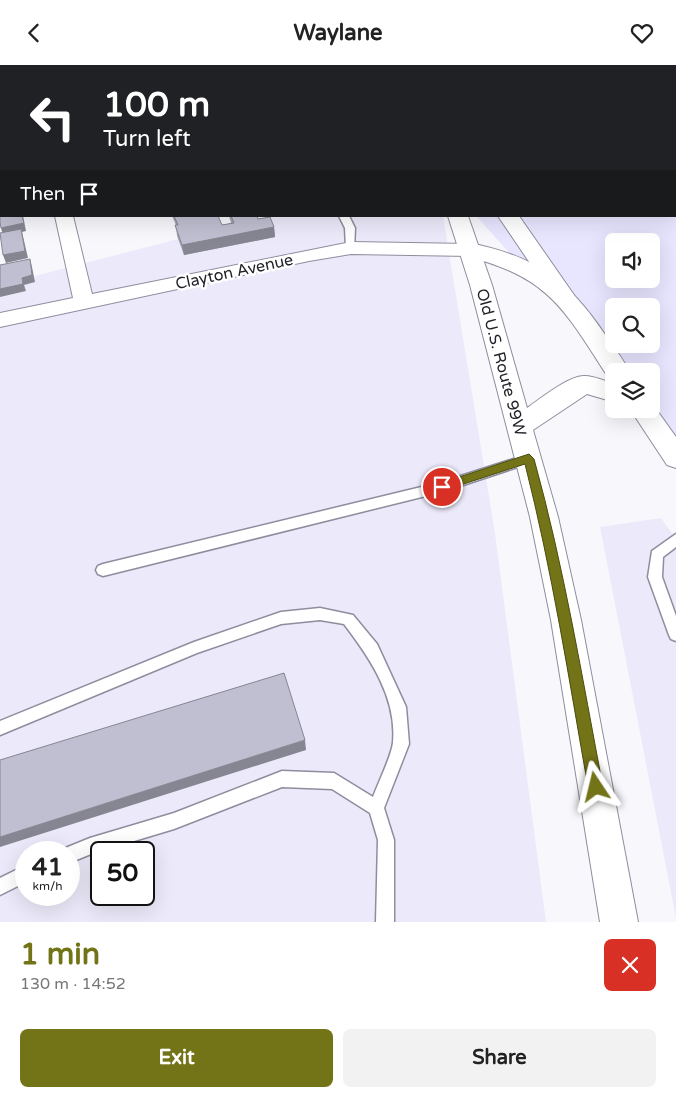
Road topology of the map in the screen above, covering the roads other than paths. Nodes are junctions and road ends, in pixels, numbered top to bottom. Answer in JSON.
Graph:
{"nodes":[{"id":1,"x":64,"y":217,"type":"edge"},
{"id":2,"x":344,"y":217,"type":"edge"},
{"id":3,"x":458,"y":217,"type":"edge"},
{"id":4,"x":509,"y":217,"type":"edge"},
{"id":5,"x":352,"y":248,"type":"junction"},
{"id":6,"x":470,"y":250,"type":"junction"},
{"id":7,"x":563,"y":295,"type":"junction"},
{"id":8,"x":84,"y":301,"type":"junction"},
{"id":9,"x":0,"y":320,"type":"edge"},
{"id":10,"x":611,"y":363,"type":"edge"},
{"id":11,"x":605,"y":390,"type":"edge"},
{"id":12,"x":649,"y":418,"type":"edge"},
{"id":13,"x":520,"y":426,"type":"junction"},
{"id":14,"x":676,"y":458,"type":"edge"},
{"id":15,"x":529,"y":459,"type":"junction"},
{"id":16,"x":676,"y":539,"type":"edge"},
{"id":17,"x":103,"y":570,"type":"dead end"},
{"id":18,"x":676,"y":635,"type":"edge"},
{"id":19,"x":0,"y":727,"type":"edge"},
{"id":20,"x":376,"y":808,"type":"junction"},
{"id":21,"x":80,"y":850,"type":"edge"},
{"id":22,"x":15,"y":879,"type":"edge"},
{"id":23,"x":0,"y":887,"type":"edge"},
{"id":24,"x":385,"y":922,"type":"edge"},
{"id":25,"x":620,"y":922,"type":"edge"}],
"edges":[{"from":1,"to":8,"type":"street"},
{"from":2,"to":5,"type":"lane"},
{"from":3,"to":6,"type":"main road","name":"Old U.S. Route 99W"},
{"from":4,"to":7,"type":"main road"},
{"from":5,"to":6,"type":"street","name":"Clayton Avenue"},
{"from":5,"to":8,"type":"street","name":"Clayton Avenue"},
{"from":6,"to":7,"type":"main road"},
{"from":6,"to":13,"type":"main road","name":"Old U.S. Route 99W"},
{"from":7,"to":10,"type":"main road"},
{"from":8,"to":9,"type":"street","name":"Clayton Avenue"},
{"from":11,"to":13,"type":"main road"},
{"from":12,"to":14,"type":"main road"},
{"from":13,"to":15,"type":"main road","name":"Old U.S. Route 99W"},
{"from":15,"to":17,"type":"lane"},
{"from":15,"to":25,"type":"main road","name":"Old U.S. Route 99W"},
{"from":16,"to":18,"type":"lane"},
{"from":19,"to":20,"type":"lane"},
{"from":20,"to":21,"type":"lane"},
{"from":20,"to":24,"type":"lane"},
{"from":22,"to":23,"type":"lane"}]}
